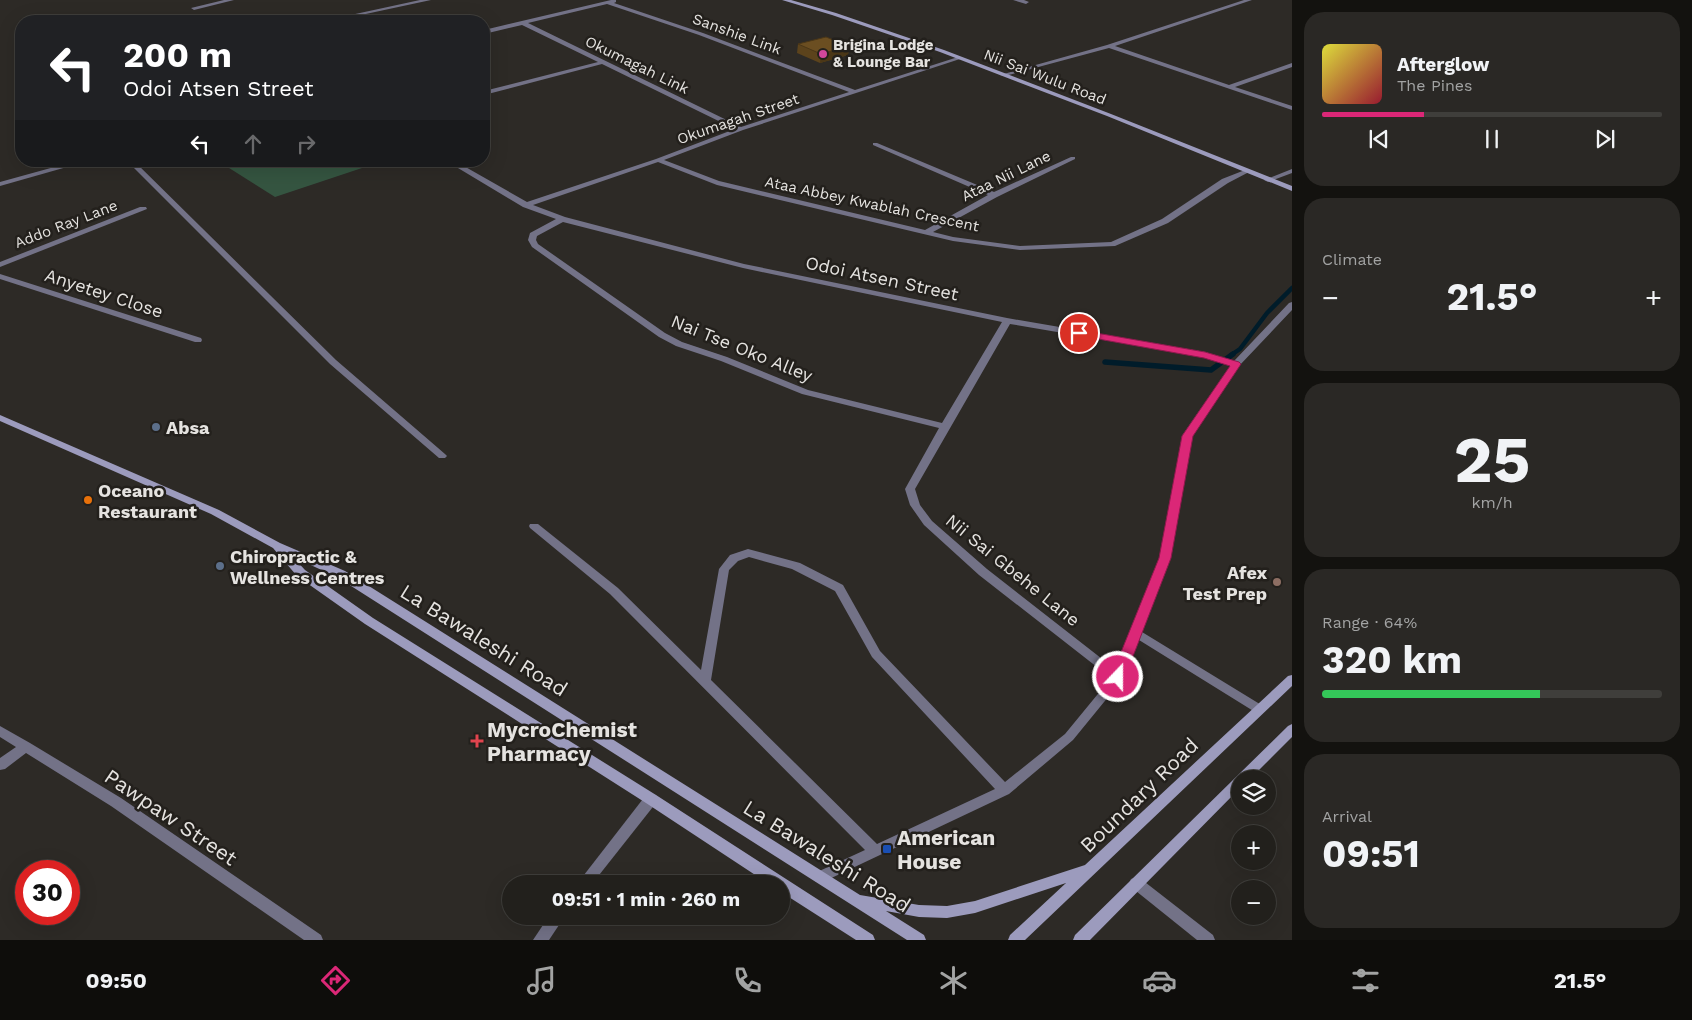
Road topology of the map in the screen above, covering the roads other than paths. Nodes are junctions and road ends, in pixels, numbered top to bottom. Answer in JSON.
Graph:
{"nodes":[{"id":1,"x":231,"y":0,"type":"edge"},
{"id":2,"x":428,"y":0,"type":"edge"},
{"id":3,"x":617,"y":0,"type":"edge"},
{"id":4,"x":785,"y":0,"type":"edge"},
{"id":5,"x":1016,"y":0,"type":"edge"},
{"id":6,"x":1249,"y":0,"type":"edge"},
{"id":7,"x":1026,"y":2,"type":"dead end"},
{"id":8,"x":609,"y":3,"type":"junction"},
{"id":9,"x":194,"y":8,"type":"dead end"},
{"id":10,"x":355,"y":15,"type":"edge"},
{"id":11,"x":523,"y":23,"type":"junction"},
{"id":12,"x":490,"y":31,"type":"edge"},
{"id":13,"x":1109,"y":46,"type":"junction"},
{"id":14,"x":960,"y":58,"type":"junction"},
{"id":15,"x":603,"y":62,"type":"junction"},
{"id":16,"x":1292,"y":65,"type":"edge"},
{"id":17,"x":1003,"y":75,"type":"junction"},
{"id":18,"x":1228,"y":87,"type":"junction"},
{"id":19,"x":490,"y":91,"type":"edge"},
{"id":20,"x":854,"y":92,"type":"junction"},
{"id":21,"x":1292,"y":108,"type":"edge"},
{"id":22,"x":741,"y":129,"type":"junction"},
{"id":23,"x":876,"y":144,"type":"dead end"},
{"id":24,"x":1073,"y":158,"type":"dead end"},
{"id":25,"x":658,"y":160,"type":"junction"},
{"id":26,"x":63,"y":167,"type":"edge"},
{"id":27,"x":136,"y":167,"type":"edge"},
{"id":28,"x":460,"y":167,"type":"edge"},
{"id":29,"x":1246,"y":171,"type":"junction"},
{"id":30,"x":1292,"y":171,"type":"edge"},
{"id":31,"x":1268,"y":180,"type":"junction"},
{"id":32,"x":0,"y":184,"type":"edge"},
{"id":33,"x":1292,"y":189,"type":"edge"},
{"id":34,"x":994,"y":195,"type":"junction"},
{"id":35,"x":526,"y":205,"type":"junction"},
{"id":36,"x":143,"y":209,"type":"dead end"},
{"id":37,"x":562,"y":219,"type":"junction"},
{"id":38,"x":926,"y":233,"type":"junction"},
{"id":39,"x":0,"y":265,"type":"edge"},
{"id":40,"x":0,"y":276,"type":"edge"},
{"id":41,"x":1292,"y":305,"type":"edge"},
{"id":42,"x":1007,"y":321,"type":"junction"},
{"id":43,"x":198,"y":340,"type":"dead end"},
{"id":44,"x":1232,"y":363,"type":"junction"},
{"id":45,"x":0,"y":418,"type":"edge"},
{"id":46,"x":945,"y":427,"type":"junction"},
{"id":47,"x":442,"y":456,"type":"dead end"},
{"id":48,"x":534,"y":526,"type":"dead end"},
{"id":49,"x":276,"y":545,"type":"junction"},
{"id":50,"x":1136,"y":633,"type":"junction"},
{"id":51,"x":1118,"y":677,"type":"junction"},
{"id":52,"x":1292,"y":679,"type":"edge"},
{"id":53,"x":706,"y":681,"type":"junction"},
{"id":54,"x":1259,"y":709,"type":"junction"},
{"id":55,"x":1292,"y":729,"type":"edge"},
{"id":56,"x":0,"y":731,"type":"edge"},
{"id":57,"x":26,"y":746,"type":"junction"},
{"id":58,"x":0,"y":765,"type":"edge"},
{"id":59,"x":1251,"y":770,"type":"edge"},
{"id":60,"x":1004,"y":790,"type":"junction"},
{"id":61,"x":1231,"y":790,"type":"edge"},
{"id":62,"x":651,"y":799,"type":"junction"},
{"id":63,"x":874,"y":850,"type":"junction"},
{"id":64,"x":1092,"y":869,"type":"junction"},
{"id":65,"x":591,"y":875,"type":"edge"},
{"id":66,"x":767,"y":875,"type":"edge"},
{"id":67,"x":820,"y":877,"type":"junction"},
{"id":68,"x":1136,"y":882,"type":"junction"},
{"id":69,"x":790,"y":890,"type":"edge"},
{"id":70,"x":858,"y":900,"type":"junction"},
{"id":71,"x":551,"y":925,"type":"edge"},
{"id":72,"x":855,"y":935,"type":"edge"},
{"id":73,"x":316,"y":940,"type":"edge"},
{"id":74,"x":540,"y":940,"type":"edge"},
{"id":75,"x":868,"y":940,"type":"edge"},
{"id":76,"x":920,"y":940,"type":"edge"},
{"id":77,"x":1015,"y":940,"type":"edge"},
{"id":78,"x":1080,"y":940,"type":"edge"},
{"id":79,"x":1208,"y":940,"type":"edge"}],
"edges":[{"from":1,"to":9,"type":"street"},
{"from":2,"to":10,"type":"street"},
{"from":3,"to":8,"type":"street"},
{"from":4,"to":14,"type":"main road","name":"Nii Sai Wulu Road"},
{"from":5,"to":7,"type":"street"},
{"from":6,"to":13,"type":"street"},
{"from":8,"to":11,"type":"street"},
{"from":8,"to":20,"type":"street","name":"Sanshie Link"},
{"from":11,"to":12,"type":"street"},
{"from":11,"to":15,"type":"street","name":"Okumagah Link"},
{"from":13,"to":17,"type":"street"},
{"from":13,"to":18,"type":"street"},
{"from":14,"to":17,"type":"main road","name":"Nii Sai Wulu Road"},
{"from":14,"to":20,"type":"street","name":"Okumagah Street"},
{"from":15,"to":19,"type":"street"},
{"from":15,"to":22,"type":"street","name":"Okumagah Link"},
{"from":16,"to":18,"type":"street"},
{"from":17,"to":29,"type":"main road","name":"Nii Sai Wulu Road"},
{"from":18,"to":21,"type":"street"},
{"from":20,"to":22,"type":"street","name":"Okumagah Street"},
{"from":22,"to":25,"type":"street","name":"Okumagah Street"},
{"from":23,"to":34,"type":"street"},
{"from":24,"to":34,"type":"street","name":"Ataa Nii Lane"},
{"from":25,"to":35,"type":"street","name":"Okumagah Street"},
{"from":25,"to":38,"type":"street","name":"Ataa Abbey Kwablah Crescent"},
{"from":26,"to":32,"type":"street"},
{"from":27,"to":47,"type":"street"},
{"from":28,"to":35,"type":"street","name":"Odoi Atsen Street"},
{"from":29,"to":31,"type":"main road","name":"Nii Sai Wulu Road"},
{"from":29,"to":38,"type":"street","name":"Ataa Abbey Kwablah Crescent"},
{"from":30,"to":31,"type":"street"},
{"from":31,"to":33,"type":"main road","name":"Nii Sai Wulu Road"},
{"from":34,"to":38,"type":"street","name":"Ataa Nii Lane"},
{"from":35,"to":37,"type":"street","name":"Odoi Atsen Street"},
{"from":36,"to":39,"type":"street","name":"Addo Ray Lane"},
{"from":37,"to":42,"type":"street","name":"Odoi Atsen Street"},
{"from":37,"to":46,"type":"street","name":"Nai Tse Oko Alley"},
{"from":40,"to":43,"type":"street","name":"Anyetey Close"},
{"from":41,"to":44,"type":"street"},
{"from":42,"to":44,"type":"street","name":"Odoi Atsen Street"},
{"from":42,"to":46,"type":"street","name":"Nii Sai Gbehe Lane"},
{"from":44,"to":50,"type":"street"},
{"from":45,"to":49,"type":"main road","name":"La Bawaleshi Road"},
{"from":46,"to":51,"type":"street","name":"Nii Sai Gbehe Lane"},
{"from":48,"to":53,"type":"street"},
{"from":49,"to":62,"type":"main road","name":"La Bawaleshi Road"},
{"from":49,"to":67,"type":"main road","name":"La Bawaleshi Road"},
{"from":50,"to":51,"type":"street"},
{"from":50,"to":54,"type":"street"},
{"from":51,"to":60,"type":"street"},
{"from":52,"to":54,"type":"main road","name":"Boundary Road"},
{"from":53,"to":60,"type":"street"},
{"from":53,"to":63,"type":"street"},
{"from":54,"to":64,"type":"main road","name":"Boundary Road"},
{"from":55,"to":59,"type":"main road"},
{"from":56,"to":57,"type":"street","name":"Pawpaw Street"},
{"from":57,"to":58,"type":"street"},
{"from":57,"to":73,"type":"street","name":"Pawpaw Street"},
{"from":60,"to":63,"type":"street"},
{"from":61,"to":68,"type":"main road"},
{"from":62,"to":65,"type":"street"},
{"from":62,"to":66,"type":"main road","name":"La Bawaleshi Road"},
{"from":63,"to":67,"type":"street"},
{"from":64,"to":70,"type":"main road"},
{"from":64,"to":77,"type":"main road","name":"Boundary Road"},
{"from":67,"to":70,"type":"main road","name":"La Bawaleshi Road"},
{"from":68,"to":78,"type":"main road"},
{"from":68,"to":79,"type":"street"},
{"from":69,"to":72,"type":"main road","name":"La Bawaleshi Road"},
{"from":70,"to":76,"type":"main road","name":"La Bawaleshi Road"},
{"from":71,"to":74,"type":"street"},
{"from":72,"to":75,"type":"main road","name":"La Bawaleshi Road"}]}
